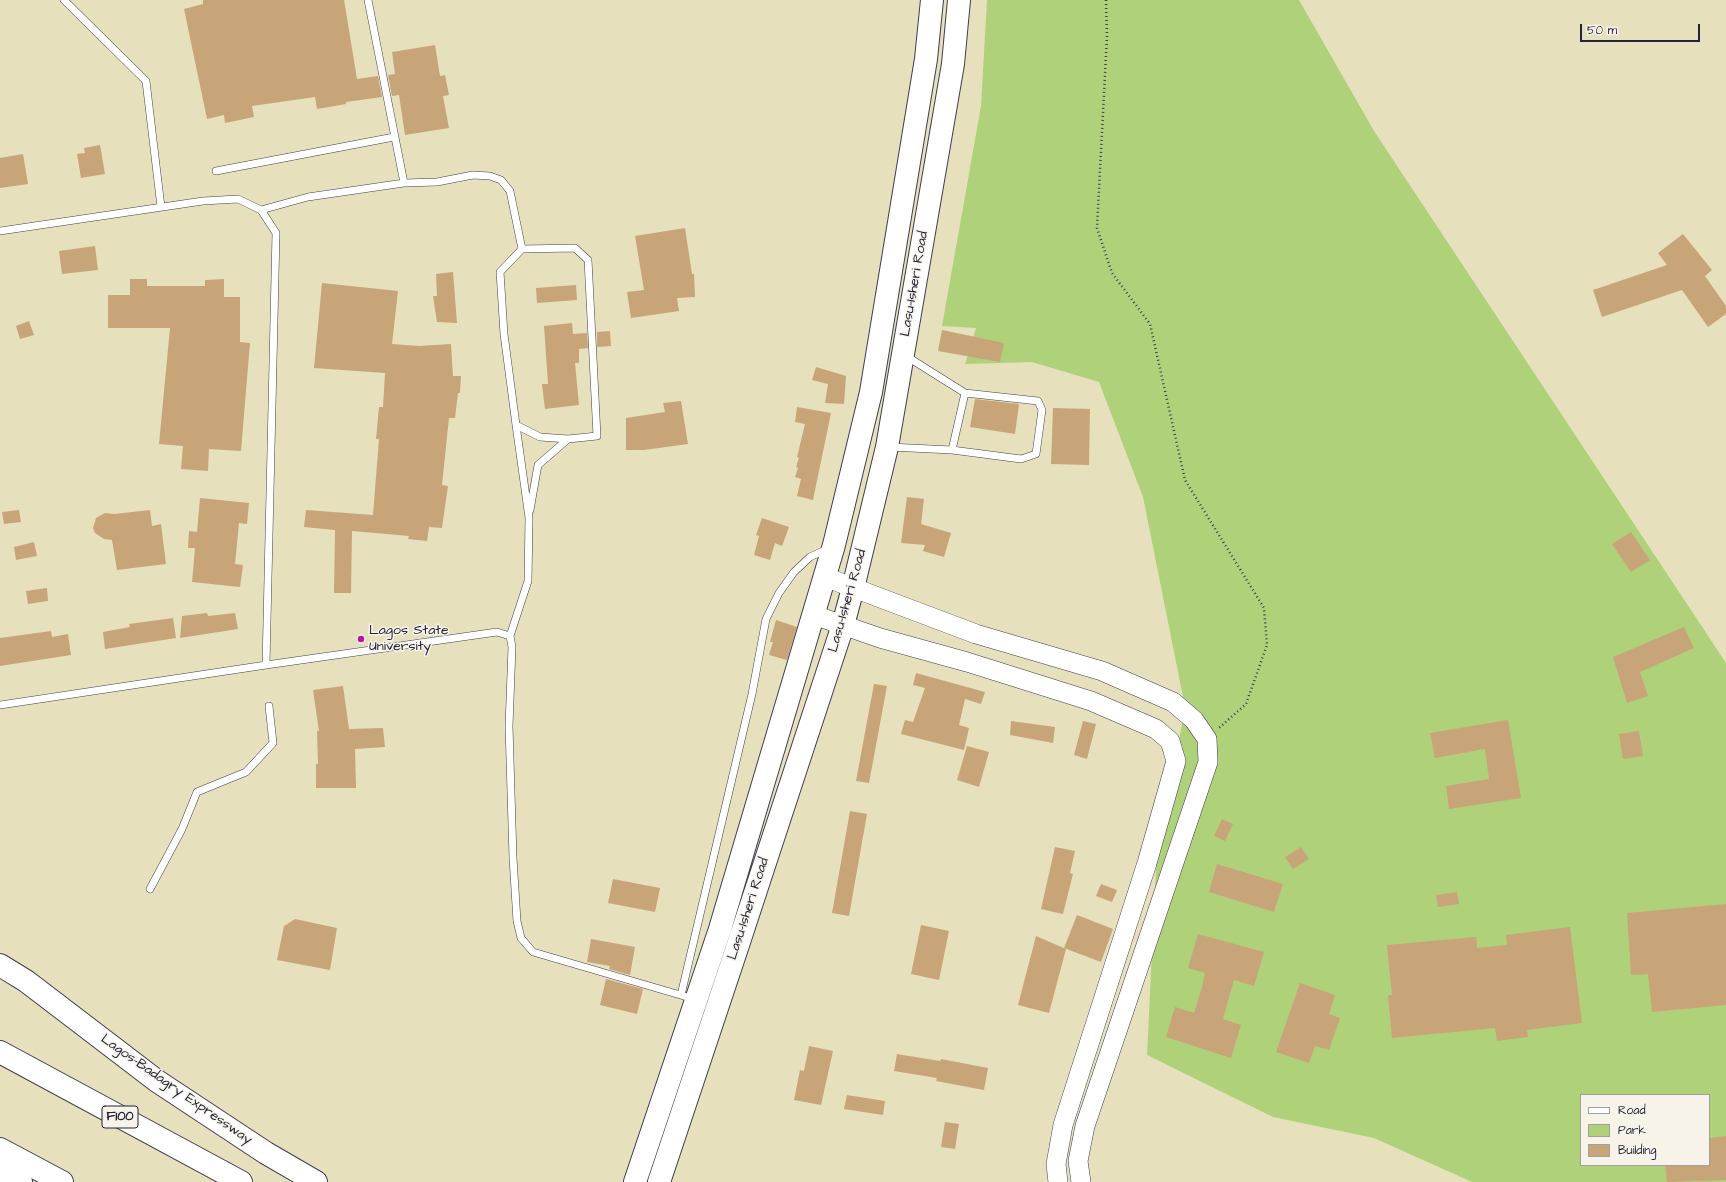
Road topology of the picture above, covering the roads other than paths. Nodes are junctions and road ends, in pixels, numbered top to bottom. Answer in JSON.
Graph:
{"nodes":[{"id":1,"x":64,"y":0,"type":"edge"},
{"id":2,"x":368,"y":0,"type":"edge"},
{"id":3,"x":932,"y":0,"type":"edge"},
{"id":4,"x":959,"y":0,"type":"edge"},
{"id":5,"x":394,"y":137,"type":"junction"},
{"id":6,"x":216,"y":171,"type":"dead end"},
{"id":7,"x":404,"y":184,"type":"junction"},
{"id":8,"x":161,"y":207,"type":"junction"},
{"id":9,"x":260,"y":210,"type":"junction"},
{"id":10,"x":0,"y":231,"type":"edge"},
{"id":11,"x":522,"y":249,"type":"junction"},
{"id":12,"x":903,"y":354,"type":"junction"},
{"id":13,"x":965,"y":393,"type":"junction"},
{"id":14,"x":516,"y":425,"type":"junction"},
{"id":15,"x":568,"y":439,"type":"junction"},
{"id":16,"x":887,"y":447,"type":"junction"},
{"id":17,"x":952,"y":450,"type":"junction"},
{"id":18,"x":529,"y":518,"type":"junction"},
{"id":19,"x":834,"y":546,"type":"junction"},
{"id":20,"x":825,"y":577,"type":"junction"},
{"id":21,"x":853,"y":588,"type":"junction"},
{"id":22,"x":814,"y":615,"type":"junction"},
{"id":23,"x":842,"y":625,"type":"junction"},
{"id":24,"x":510,"y":636,"type":"junction"},
{"id":25,"x":266,"y":665,"type":"junction"},
{"id":26,"x":0,"y":705,"type":"edge"},
{"id":27,"x":269,"y":706,"type":"dead end"},
{"id":28,"x":150,"y":889,"type":"dead end"},
{"id":29,"x":0,"y":965,"type":"edge"},
{"id":30,"x":688,"y":997,"type":"junction"},
{"id":31,"x":0,"y":1052,"type":"edge"},
{"id":32,"x":0,"y":1149,"type":"edge"},
{"id":33,"x":0,"y":1170,"type":"edge"},
{"id":34,"x":21,"y":1182,"type":"edge"},
{"id":35,"x":62,"y":1182,"type":"edge"},
{"id":36,"x":240,"y":1182,"type":"edge"},
{"id":37,"x":316,"y":1182,"type":"edge"},
{"id":38,"x":635,"y":1182,"type":"edge"},
{"id":39,"x":659,"y":1182,"type":"edge"},
{"id":40,"x":1058,"y":1182,"type":"edge"},
{"id":41,"x":1082,"y":1182,"type":"edge"}],
"edges":[{"from":1,"to":8,"type":"lane"},
{"from":2,"to":5,"type":"lane"},
{"from":3,"to":19,"type":"main road","name":"Lasu-Isheri Road"},
{"from":4,"to":12,"type":"main road","name":"Lasu-Isheri Road"},
{"from":5,"to":6,"type":"lane"},
{"from":5,"to":7,"type":"lane"},
{"from":7,"to":9,"type":"lane"},
{"from":7,"to":11,"type":"lane"},
{"from":8,"to":9,"type":"lane"},
{"from":8,"to":10,"type":"lane"},
{"from":9,"to":25,"type":"lane"},
{"from":11,"to":14,"type":"lane"},
{"from":11,"to":15,"type":"lane"},
{"from":12,"to":13,"type":"lane"},
{"from":12,"to":16,"type":"main road","name":"Lasu-Isheri Road"},
{"from":13,"to":17,"type":"lane"},
{"from":13,"to":17,"type":"lane"},
{"from":14,"to":15,"type":"lane"},
{"from":14,"to":18,"type":"lane"},
{"from":15,"to":18,"type":"lane"},
{"from":16,"to":17,"type":"lane"},
{"from":16,"to":21,"type":"main road","name":"Lasu-Isheri Road"},
{"from":18,"to":24,"type":"lane"},
{"from":19,"to":20,"type":"main road","name":"Lasu-Isheri Road"},
{"from":19,"to":30,"type":"lane"},
{"from":20,"to":21,"type":"main road"},
{"from":20,"to":22,"type":"main road","name":"Lasu-Isheri Road"},
{"from":21,"to":23,"type":"main road","name":"Lasu-Isheri Road"},
{"from":21,"to":41,"type":"main road"},
{"from":22,"to":23,"type":"main road"},
{"from":22,"to":30,"type":"main road","name":"Lasu-Isheri Road"},
{"from":23,"to":39,"type":"main road","name":"Lasu-Isheri Road"},
{"from":23,"to":40,"type":"main road"},
{"from":24,"to":25,"type":"lane"},
{"from":24,"to":30,"type":"lane"},
{"from":25,"to":26,"type":"lane"},
{"from":27,"to":28,"type":"lane"},
{"from":29,"to":37,"type":"main road","name":"Lagos-Badagry Expressway"},
{"from":30,"to":38,"type":"main road","name":"Lasu-Isheri Road"},
{"from":31,"to":36,"type":"main road","number":"F100"},
{"from":32,"to":35,"type":"main road"},
{"from":33,"to":34,"type":"main road"}]}
